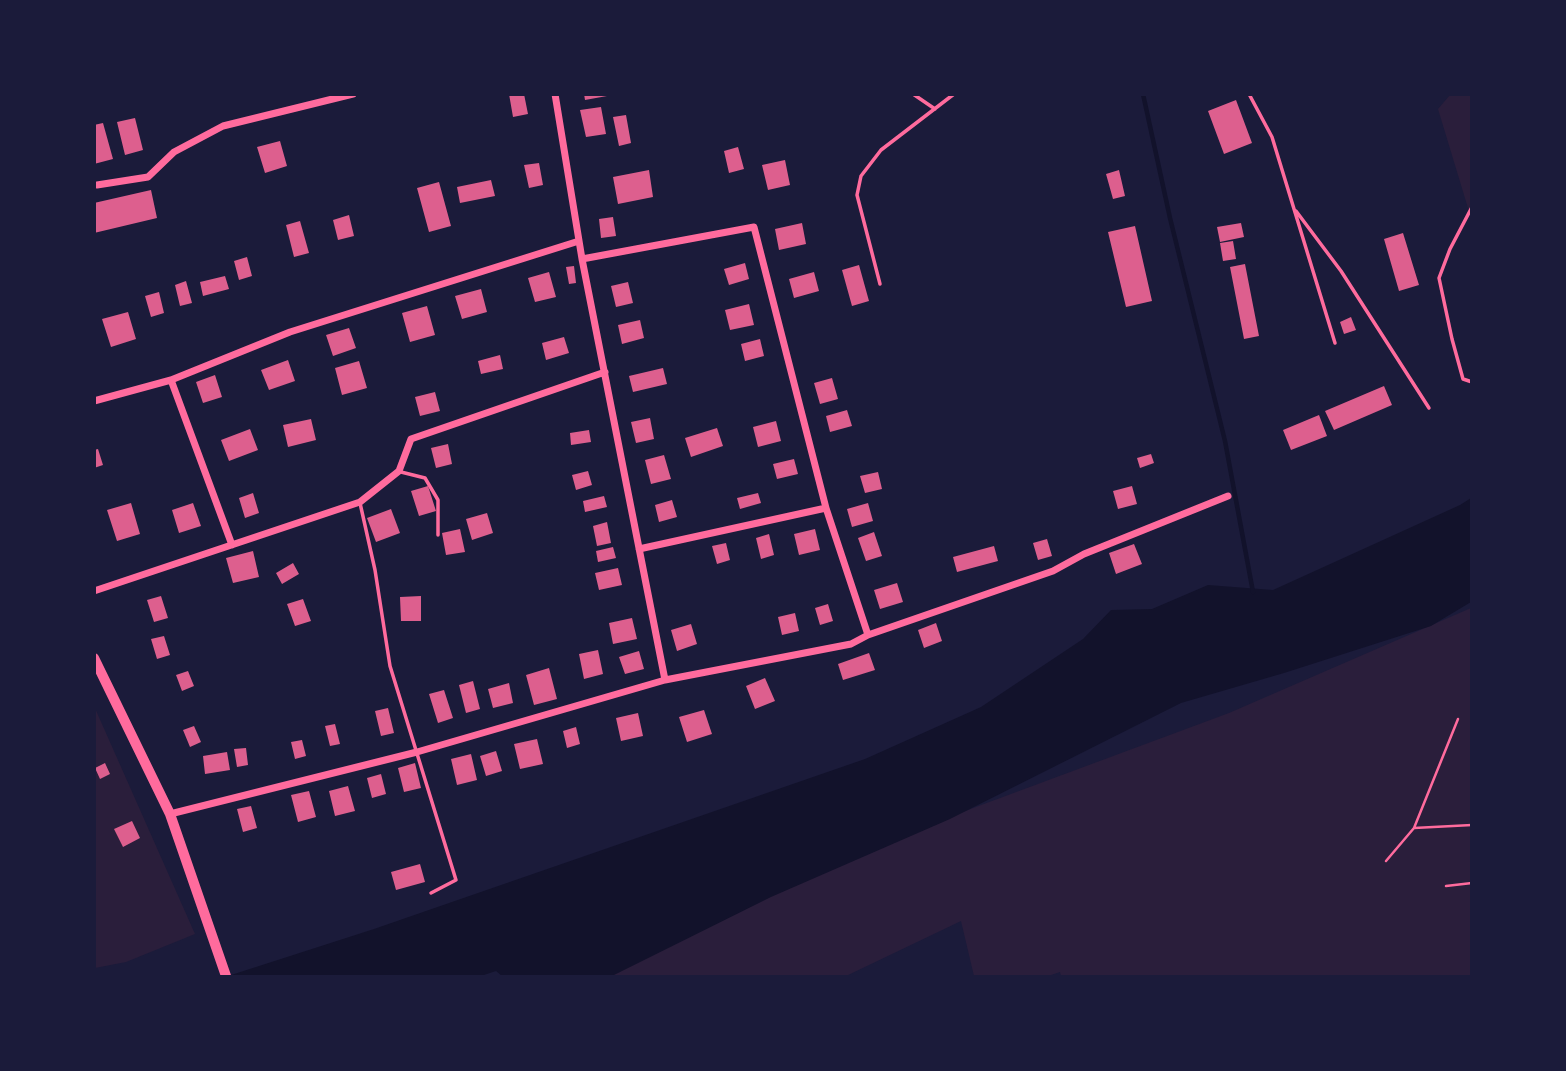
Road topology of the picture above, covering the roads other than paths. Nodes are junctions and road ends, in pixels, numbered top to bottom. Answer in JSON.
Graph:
{"nodes":[{"id":1,"x":555,"y":94,"type":"edge"},
{"id":2,"x":912,"y":94,"type":"edge"},
{"id":3,"x":954,"y":94,"type":"edge"},
{"id":4,"x":1249,"y":94,"type":"edge"},
{"id":5,"x":350,"y":95,"type":"edge"},
{"id":6,"x":935,"y":109,"type":"junction"},
{"id":7,"x":97,"y":185,"type":"dead end"},
{"id":8,"x":1472,"y":206,"type":"edge"},
{"id":9,"x":1293,"y":207,"type":"junction"},
{"id":10,"x":579,"y":241,"type":"junction"},
{"id":11,"x":582,"y":259,"type":"junction"},
{"id":12,"x":880,"y":284,"type":"dead end"},
{"id":13,"x":1335,"y":343,"type":"dead end"},
{"id":14,"x":605,"y":372,"type":"junction"},
{"id":15,"x":171,"y":380,"type":"junction"},
{"id":16,"x":1472,"y":382,"type":"edge"},
{"id":17,"x":94,"y":401,"type":"edge"},
{"id":18,"x":1429,"y":408,"type":"dead end"},
{"id":19,"x":398,"y":471,"type":"junction"},
{"id":20,"x":1228,"y":496,"type":"dead end"},
{"id":21,"x":360,"y":502,"type":"junction"},
{"id":22,"x":827,"y":508,"type":"junction"},
{"id":23,"x":438,"y":535,"type":"dead end"},
{"id":24,"x":232,"y":545,"type":"junction"},
{"id":25,"x":639,"y":550,"type":"junction"},
{"id":26,"x":94,"y":591,"type":"edge"},
{"id":27,"x":868,"y":635,"type":"junction"},
{"id":28,"x":94,"y":658,"type":"edge"},
{"id":29,"x":665,"y":680,"type":"junction"},
{"id":30,"x":417,"y":752,"type":"junction"},
{"id":31,"x":170,"y":814,"type":"junction"},
{"id":32,"x":431,"y":893,"type":"dead end"},
{"id":33,"x":226,"y":976,"type":"edge"}],
"edges":[{"from":1,"to":10,"type":"street"},
{"from":2,"to":6,"type":"lane"},
{"from":3,"to":6,"type":"lane"},
{"from":4,"to":9,"type":"lane"},
{"from":5,"to":7,"type":"street"},
{"from":6,"to":12,"type":"lane"},
{"from":8,"to":16,"type":"lane"},
{"from":9,"to":13,"type":"lane"},
{"from":9,"to":18,"type":"lane"},
{"from":10,"to":11,"type":"street"},
{"from":10,"to":15,"type":"street"},
{"from":11,"to":14,"type":"street"},
{"from":11,"to":22,"type":"street"},
{"from":14,"to":19,"type":"street"},
{"from":14,"to":25,"type":"street"},
{"from":15,"to":17,"type":"street"},
{"from":15,"to":24,"type":"street"},
{"from":19,"to":21,"type":"street"},
{"from":19,"to":23,"type":"lane"},
{"from":20,"to":27,"type":"street"},
{"from":21,"to":24,"type":"street"},
{"from":21,"to":30,"type":"lane"},
{"from":22,"to":25,"type":"street"},
{"from":22,"to":27,"type":"street"},
{"from":24,"to":26,"type":"street"},
{"from":25,"to":29,"type":"street"},
{"from":27,"to":29,"type":"street"},
{"from":28,"to":31,"type":"main road"},
{"from":29,"to":30,"type":"street"},
{"from":30,"to":31,"type":"street"},
{"from":30,"to":32,"type":"lane"},
{"from":31,"to":33,"type":"main road"}]}
